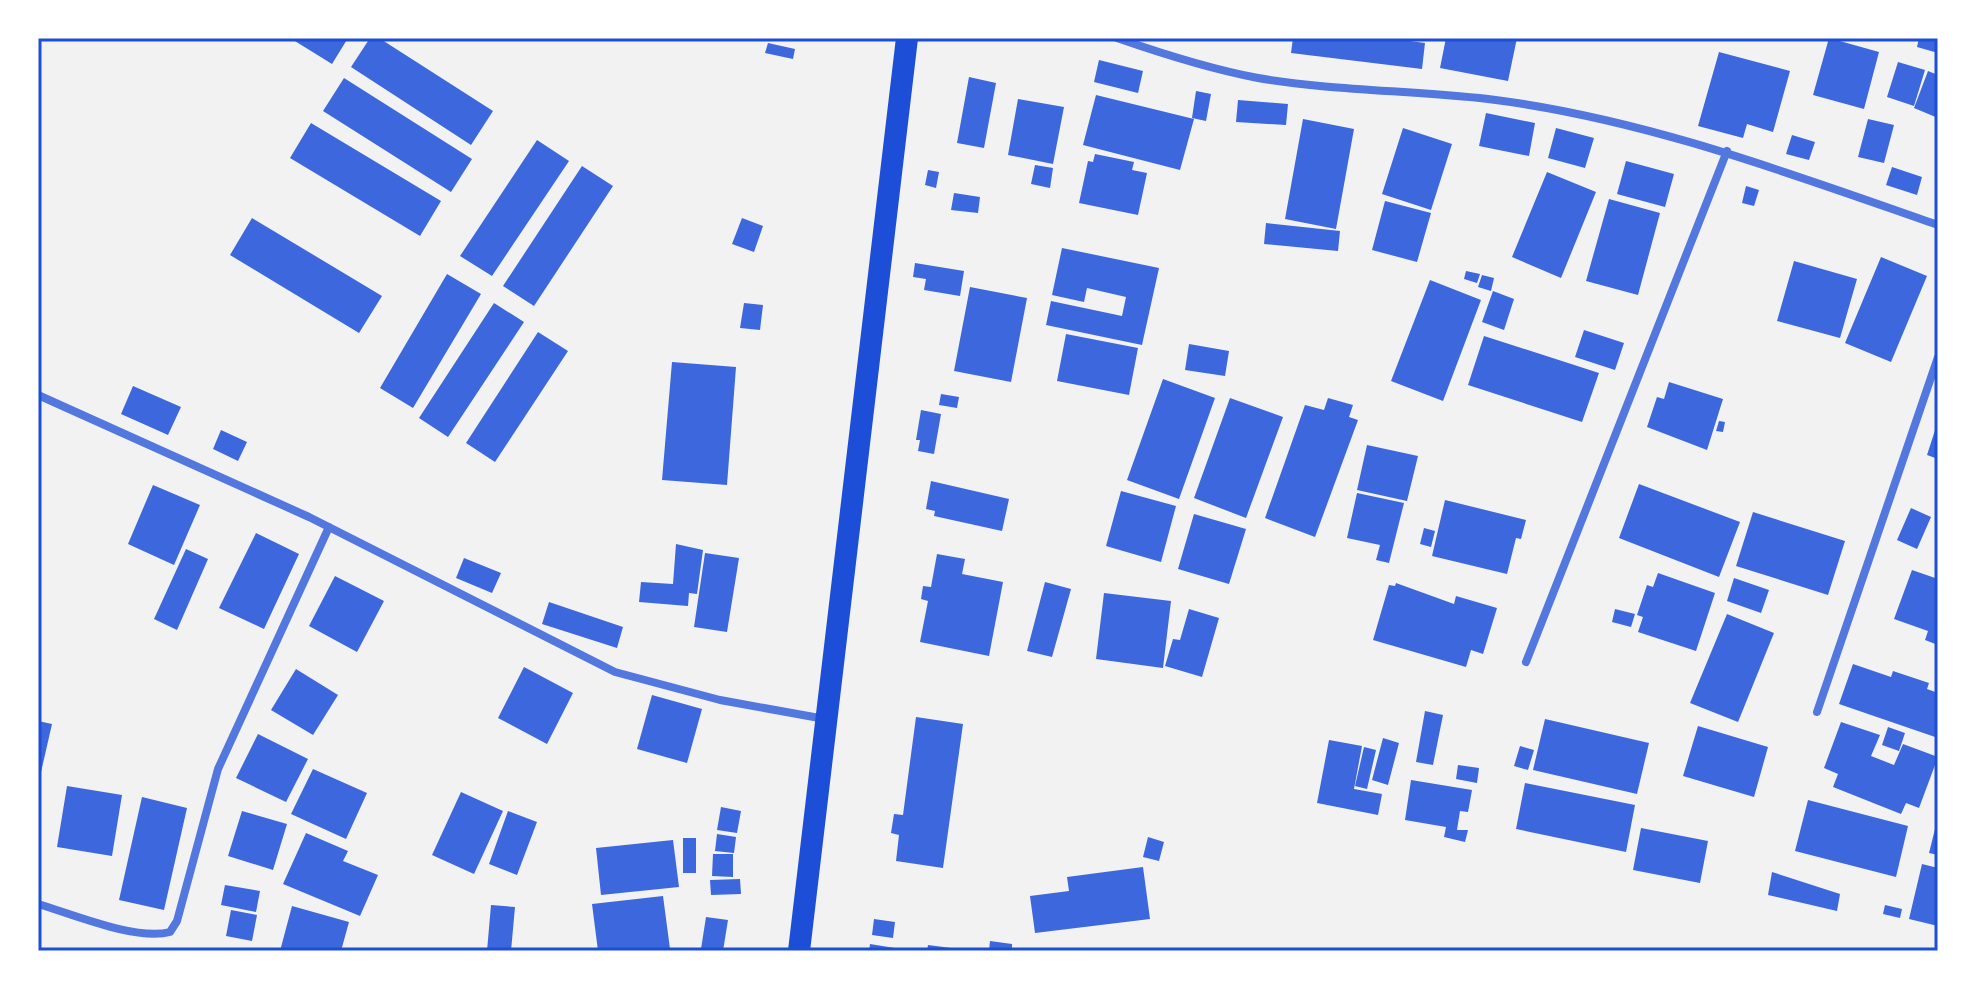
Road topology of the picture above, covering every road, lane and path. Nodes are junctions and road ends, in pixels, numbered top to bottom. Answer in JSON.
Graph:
{"nodes":[{"id":1,"x":907,"y":38,"type":"edge"},
{"id":2,"x":1117,"y":38,"type":"edge"},
{"id":3,"x":1727,"y":151,"type":"junction"},
{"id":4,"x":1938,"y":225,"type":"edge"},
{"id":5,"x":1938,"y":357,"type":"edge"},
{"id":6,"x":38,"y":395,"type":"edge"},
{"id":7,"x":329,"y":527,"type":"junction"},
{"id":8,"x":1526,"y":662,"type":"dead end"},
{"id":9,"x":1817,"y":712,"type":"dead end"},
{"id":10,"x":825,"y":719,"type":"junction"},
{"id":11,"x":38,"y":904,"type":"edge"},
{"id":12,"x":799,"y":951,"type":"edge"}],
"edges":[{"from":1,"to":10,"type":"highway"},
{"from":2,"to":3,"type":"street"},
{"from":3,"to":4,"type":"street"},
{"from":3,"to":8,"type":"street"},
{"from":5,"to":9,"type":"street"},
{"from":6,"to":7,"type":"street"},
{"from":7,"to":10,"type":"street"},
{"from":7,"to":11,"type":"street"},
{"from":10,"to":12,"type":"highway"}]}
